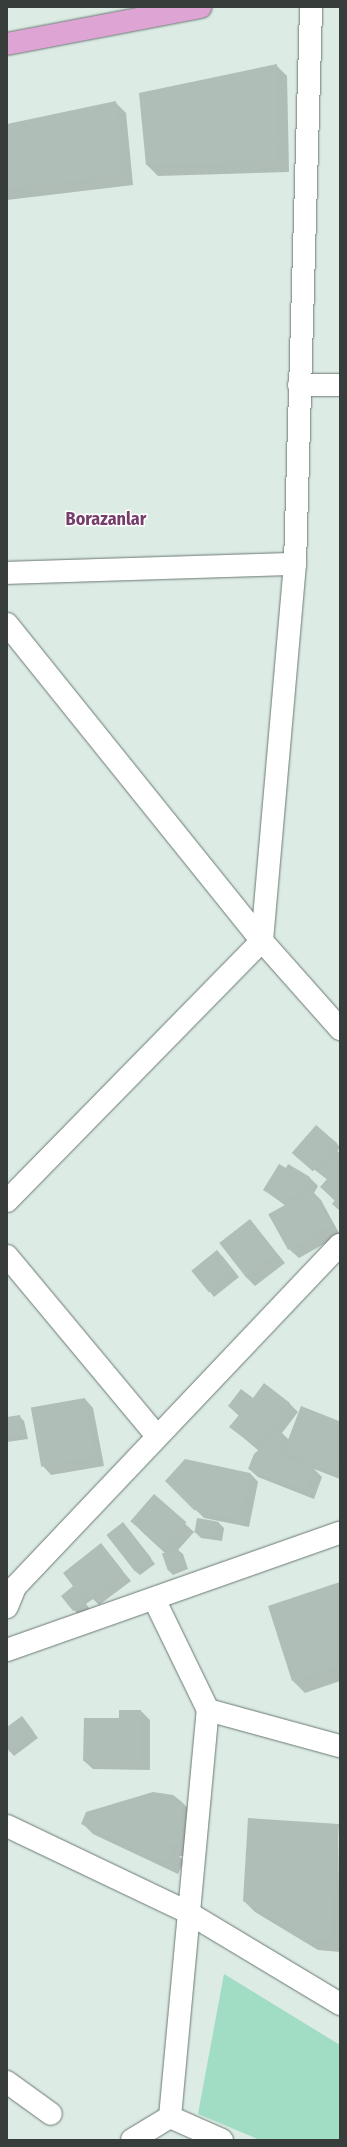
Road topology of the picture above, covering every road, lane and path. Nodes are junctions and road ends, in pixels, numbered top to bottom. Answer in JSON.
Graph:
{"nodes":[{"id":1,"x":202,"y":7,"type":"edge"},
{"id":2,"x":311,"y":7,"type":"edge"},
{"id":3,"x":7,"y":44,"type":"edge"},
{"id":4,"x":299,"y":385,"type":"junction"},
{"id":5,"x":340,"y":385,"type":"edge"},
{"id":6,"x":295,"y":564,"type":"junction"},
{"id":7,"x":7,"y":573,"type":"edge"},
{"id":8,"x":7,"y":624,"type":"edge"},
{"id":9,"x":262,"y":941,"type":"junction"},
{"id":10,"x":340,"y":1029,"type":"edge"},
{"id":11,"x":7,"y":1201,"type":"edge"},
{"id":12,"x":340,"y":1245,"type":"edge"},
{"id":13,"x":7,"y":1256,"type":"edge"},
{"id":14,"x":157,"y":1436,"type":"junction"},
{"id":15,"x":340,"y":1533,"type":"edge"},
{"id":16,"x":154,"y":1599,"type":"junction"},
{"id":17,"x":7,"y":1607,"type":"edge"},
{"id":18,"x":7,"y":1650,"type":"edge"},
{"id":19,"x":208,"y":1710,"type":"junction"},
{"id":20,"x":340,"y":1746,"type":"edge"},
{"id":21,"x":7,"y":1826,"type":"edge"},
{"id":22,"x":187,"y":1912,"type":"junction"},
{"id":23,"x":340,"y":2004,"type":"edge"},
{"id":24,"x":7,"y":2082,"type":"edge"},
{"id":25,"x":51,"y":2114,"type":"dead end"},
{"id":26,"x":170,"y":2117,"type":"junction"},
{"id":27,"x":132,"y":2140,"type":"edge"},
{"id":28,"x":222,"y":2140,"type":"edge"}],
"edges":[{"from":1,"to":3,"type":"main road"},
{"from":2,"to":4,"type":"street"},
{"from":4,"to":5,"type":"street"},
{"from":4,"to":6,"type":"street"},
{"from":6,"to":7,"type":"street"},
{"from":6,"to":9,"type":"street"},
{"from":8,"to":9,"type":"street"},
{"from":9,"to":10,"type":"street"},
{"from":9,"to":11,"type":"street"},
{"from":12,"to":14,"type":"street"},
{"from":13,"to":14,"type":"street"},
{"from":14,"to":17,"type":"street"},
{"from":15,"to":16,"type":"street"},
{"from":16,"to":18,"type":"street"},
{"from":16,"to":19,"type":"street"},
{"from":19,"to":20,"type":"street"},
{"from":19,"to":22,"type":"street"},
{"from":21,"to":22,"type":"street"},
{"from":22,"to":23,"type":"street"},
{"from":22,"to":26,"type":"street"},
{"from":24,"to":25,"type":"street"},
{"from":26,"to":27,"type":"street"},
{"from":26,"to":28,"type":"street"}]}
